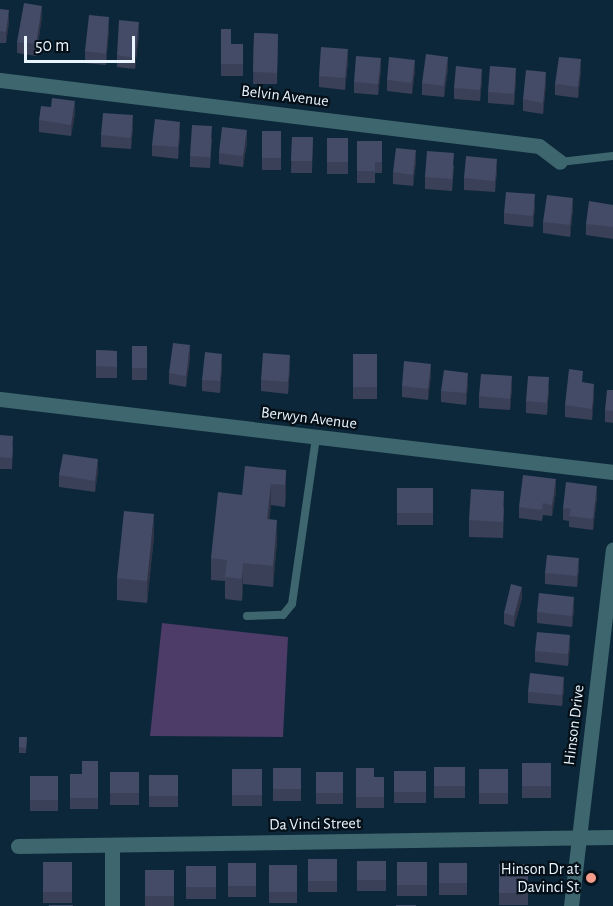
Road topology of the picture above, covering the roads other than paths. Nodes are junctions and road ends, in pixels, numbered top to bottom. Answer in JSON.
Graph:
{"nodes":[{"id":1,"x":0,"y":80,"type":"edge"},
{"id":2,"x":613,"y":156,"type":"edge"},
{"id":3,"x":560,"y":162,"type":"joint"},
{"id":4,"x":0,"y":399,"type":"edge"},
{"id":5,"x":316,"y":437,"type":"junction"},
{"id":6,"x":613,"y":472,"type":"edge"},
{"id":7,"x":613,"y":549,"type":"edge"},
{"id":8,"x":247,"y":616,"type":"dead end"},
{"id":9,"x":613,"y":837,"type":"edge"},
{"id":10,"x":579,"y":838,"type":"junction"},
{"id":11,"x":112,"y":845,"type":"junction"},
{"id":12,"x":18,"y":846,"type":"dead end"},
{"id":13,"x":112,"y":906,"type":"edge"},
{"id":14,"x":571,"y":906,"type":"edge"}],
"edges":[{"from":1,"to":3,"type":"street","name":"Belvin Avenue"},
{"from":2,"to":3,"type":"lane"},
{"from":4,"to":5,"type":"street","name":"Berwyn Avenue"},
{"from":5,"to":6,"type":"street","name":"Berwyn Avenue"},
{"from":5,"to":8,"type":"lane"},
{"from":7,"to":10,"type":"street","name":"Hinson Drive"},
{"from":9,"to":10,"type":"street","name":"Da Vinci Street"},
{"from":10,"to":11,"type":"street","name":"Da Vinci Street"},
{"from":10,"to":14,"type":"street","name":"Hinson Drive"},
{"from":11,"to":12,"type":"street","name":"Da Vinci Street"},
{"from":11,"to":13,"type":"street"}]}
